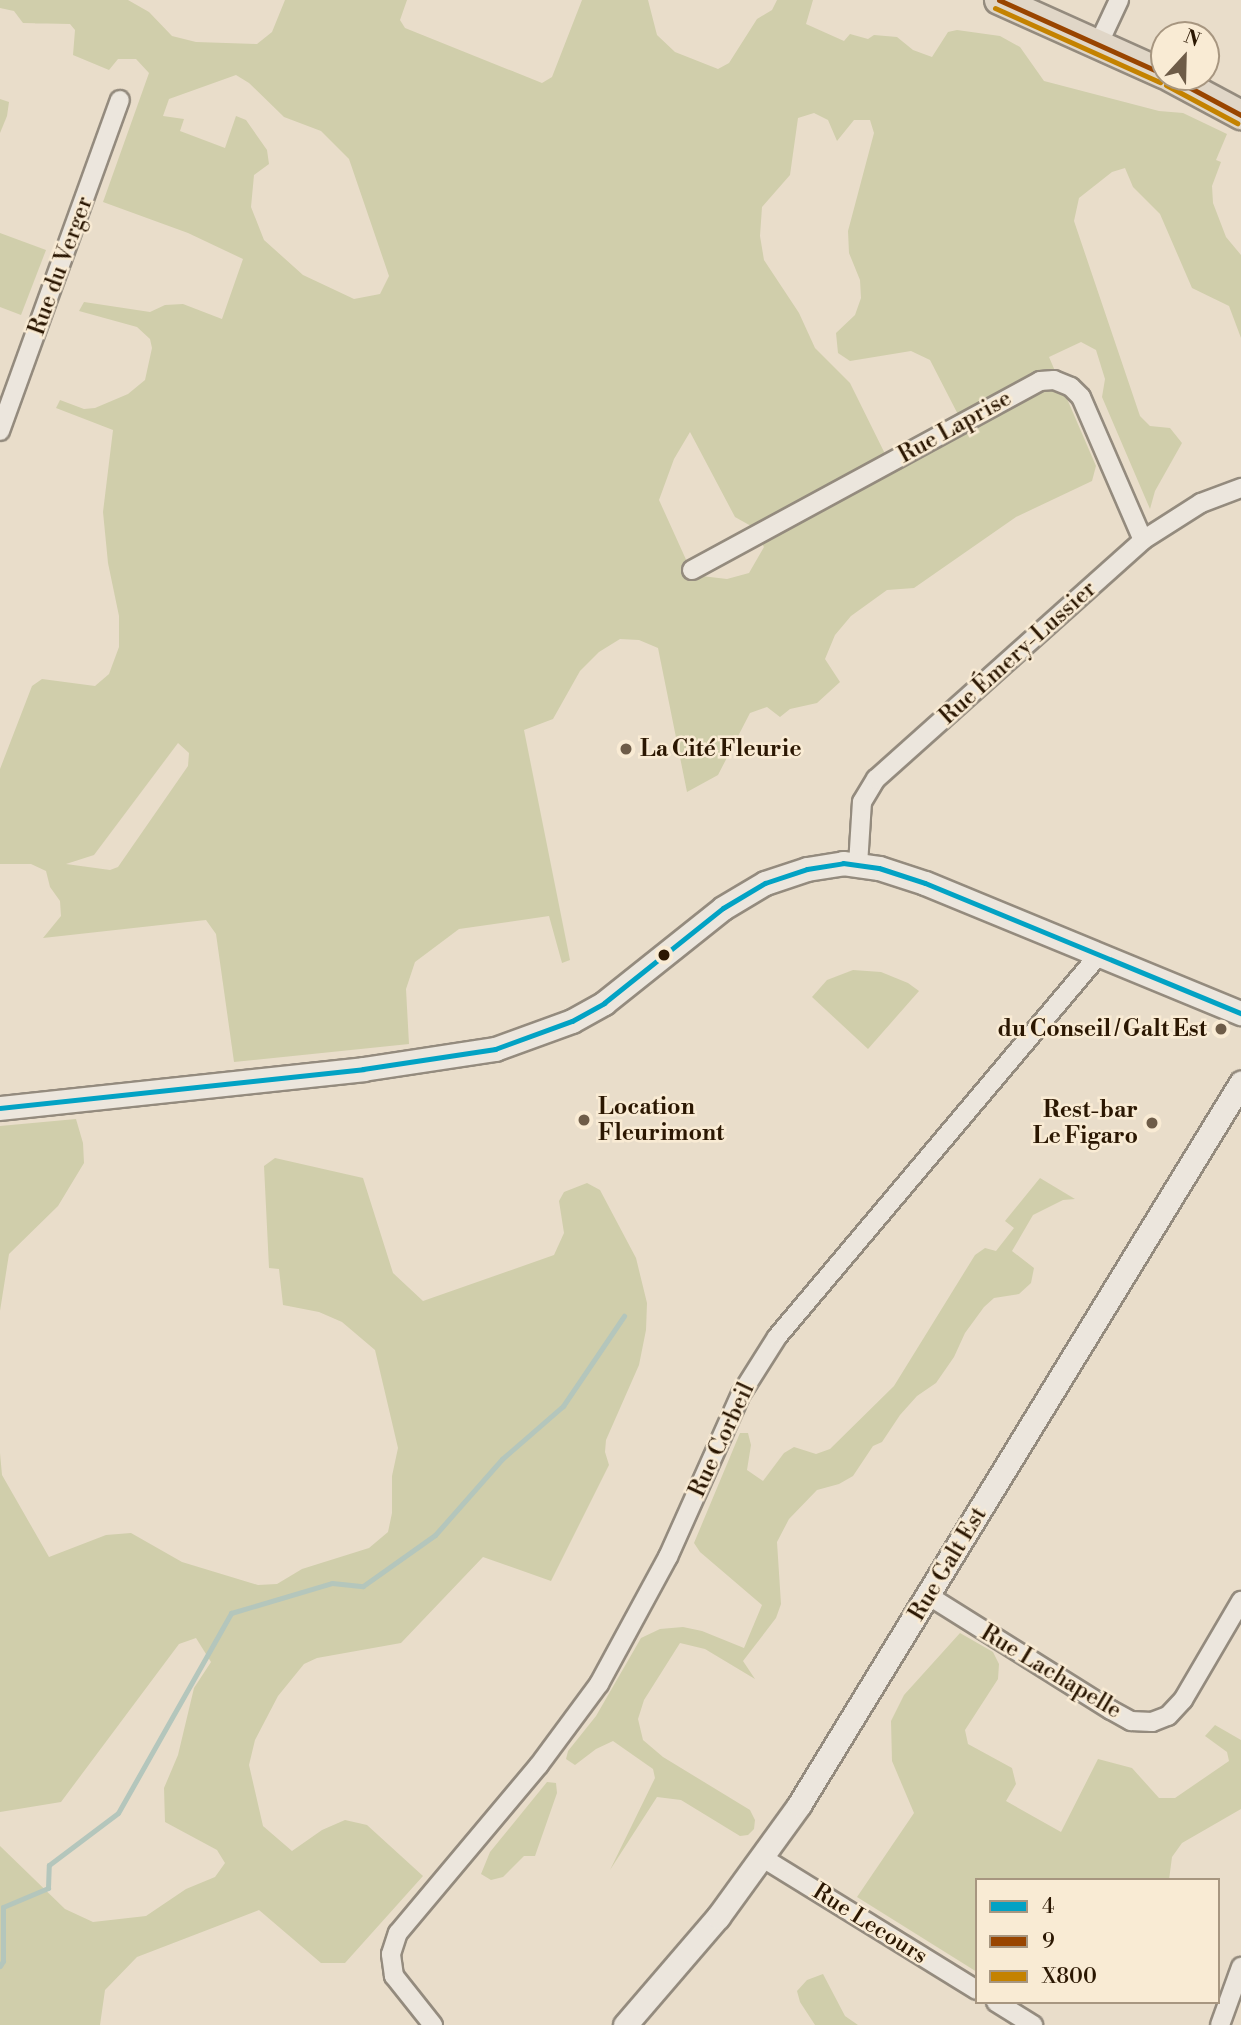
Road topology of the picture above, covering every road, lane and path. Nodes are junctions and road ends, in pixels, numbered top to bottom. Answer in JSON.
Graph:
{"nodes":[{"id":1,"x":999,"y":0,"type":"edge"},
{"id":2,"x":1119,"y":0,"type":"edge"},
{"id":3,"x":1098,"y":45,"type":"junction"},
{"id":4,"x":1150,"y":68,"type":"edge"},
{"id":5,"x":1197,"y":91,"type":"edge"},
{"id":6,"x":1205,"y":91,"type":"edge"},
{"id":7,"x":120,"y":100,"type":"dead end"},
{"id":8,"x":1241,"y":106,"type":"edge"},
{"id":9,"x":1241,"y":115,"type":"edge"},
{"id":10,"x":0,"y":431,"type":"edge"},
{"id":11,"x":1241,"y":488,"type":"edge"},
{"id":12,"x":1143,"y":540,"type":"junction"},
{"id":13,"x":692,"y":570,"type":"dead end"},
{"id":14,"x":858,"y":865,"type":"junction"},
{"id":15,"x":1099,"y":955,"type":"junction"},
{"id":16,"x":1241,"y":1013,"type":"edge"},
{"id":17,"x":1241,"y":1083,"type":"edge"},
{"id":18,"x":0,"y":1108,"type":"edge"},
{"id":19,"x":929,"y":1597,"type":"junction"},
{"id":20,"x":1241,"y":1601,"type":"edge"},
{"id":21,"x":763,"y":1858,"type":"junction"},
{"id":22,"x":1241,"y":1967,"type":"edge"},
{"id":23,"x":975,"y":1989,"type":"edge"},
{"id":24,"x":999,"y":2004,"type":"edge"},
{"id":25,"x":433,"y":2025,"type":"edge"},
{"id":26,"x":625,"y":2025,"type":"edge"},
{"id":27,"x":1033,"y":2025,"type":"edge"},
{"id":28,"x":1220,"y":2025,"type":"edge"}],
"edges":[{"from":1,"to":3,"type":"main road"},
{"from":2,"to":3,"type":"street"},
{"from":3,"to":4,"type":"main road"},
{"from":5,"to":9,"type":"main road"},
{"from":6,"to":8,"type":"main road"},
{"from":7,"to":10,"type":"street","name":"Rue du Verger"},
{"from":11,"to":12,"type":"street","name":"Rue Émery-Lussier"},
{"from":12,"to":13,"type":"street","name":"Rue Laprise"},
{"from":12,"to":14,"type":"street","name":"Rue Émery-Lussier"},
{"from":14,"to":15,"type":"street"},
{"from":14,"to":18,"type":"street"},
{"from":15,"to":16,"type":"street"},
{"from":15,"to":25,"type":"street","name":"Rue Corbeil"},
{"from":17,"to":19,"type":"street","name":"Rue Galt Est"},
{"from":19,"to":20,"type":"street","name":"Rue Lachapelle"},
{"from":19,"to":21,"type":"street","name":"Rue Galt Est"},
{"from":21,"to":23,"type":"street","name":"Rue Lecours"},
{"from":21,"to":26,"type":"street","name":"Rue Galt Est"},
{"from":22,"to":28,"type":"street"},
{"from":24,"to":27,"type":"street"}]}
